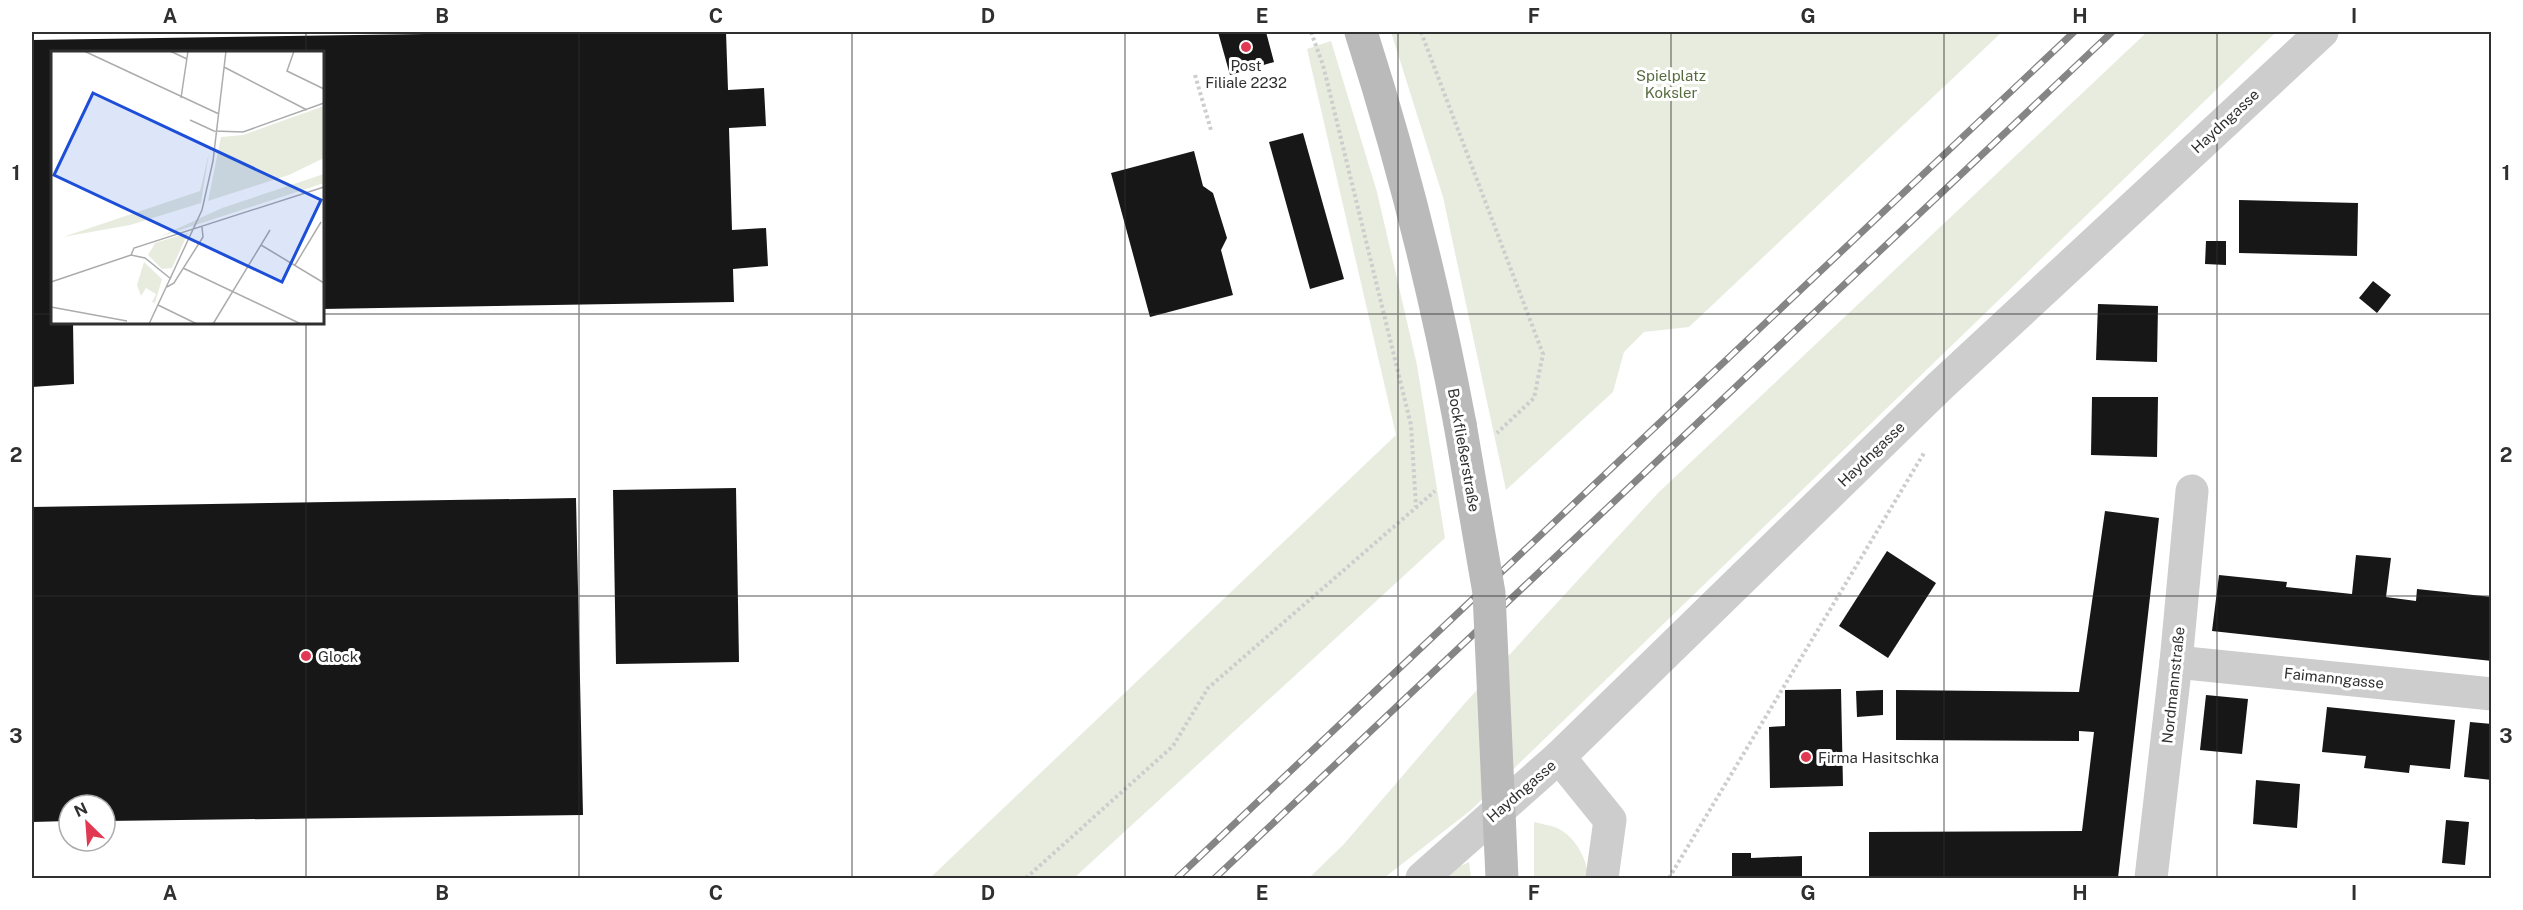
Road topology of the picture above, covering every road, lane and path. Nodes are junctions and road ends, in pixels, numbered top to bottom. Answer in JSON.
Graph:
{"nodes":[{"id":1,"x":1311,"y":32,"type":"edge"},
{"id":2,"x":1361,"y":32,"type":"edge"},
{"id":3,"x":1421,"y":32,"type":"edge"},
{"id":4,"x":2322,"y":32,"type":"edge"},
{"id":5,"x":1195,"y":75,"type":"dead end"},
{"id":6,"x":1211,"y":130,"type":"dead end"},
{"id":7,"x":1492,"y":438,"type":"dead end"},
{"id":8,"x":1928,"y":447,"type":"dead end"},
{"id":9,"x":1442,"y":484,"type":"dead end"},
{"id":10,"x":2192,"y":490,"type":"dead end"},
{"id":11,"x":1416,"y":508,"type":"junction"},
{"id":12,"x":2176,"y":662,"type":"junction"},
{"id":13,"x":2492,"y":694,"type":"edge"},
{"id":14,"x":1559,"y":757,"type":"junction"},
{"id":15,"x":1502,"y":878,"type":"edge"},
{"id":16,"x":1026,"y":879,"type":"edge"},
{"id":17,"x":1422,"y":879,"type":"edge"},
{"id":18,"x":1602,"y":879,"type":"edge"},
{"id":19,"x":1669,"y":879,"type":"edge"},
{"id":20,"x":2151,"y":879,"type":"edge"}],
"edges":[{"from":1,"to":11,"type":"path"},
{"from":2,"to":15,"type":"main road","name":"Bockfließerstraße","bridge":true},
{"from":3,"to":7,"type":"path"},
{"from":4,"to":14,"type":"street","name":"Haydngasse"},
{"from":5,"to":6,"type":"path"},
{"from":8,"to":19,"type":"path"},
{"from":9,"to":11,"type":"path"},
{"from":10,"to":12,"type":"street","name":"Nordmannstraße"},
{"from":11,"to":16,"type":"path"},
{"from":12,"to":13,"type":"street","name":"Faimanngasse"},
{"from":12,"to":20,"type":"street","name":"Nordmannstraße"},
{"from":14,"to":17,"type":"street","name":"Haydngasse"},
{"from":14,"to":18,"type":"street"}]}
